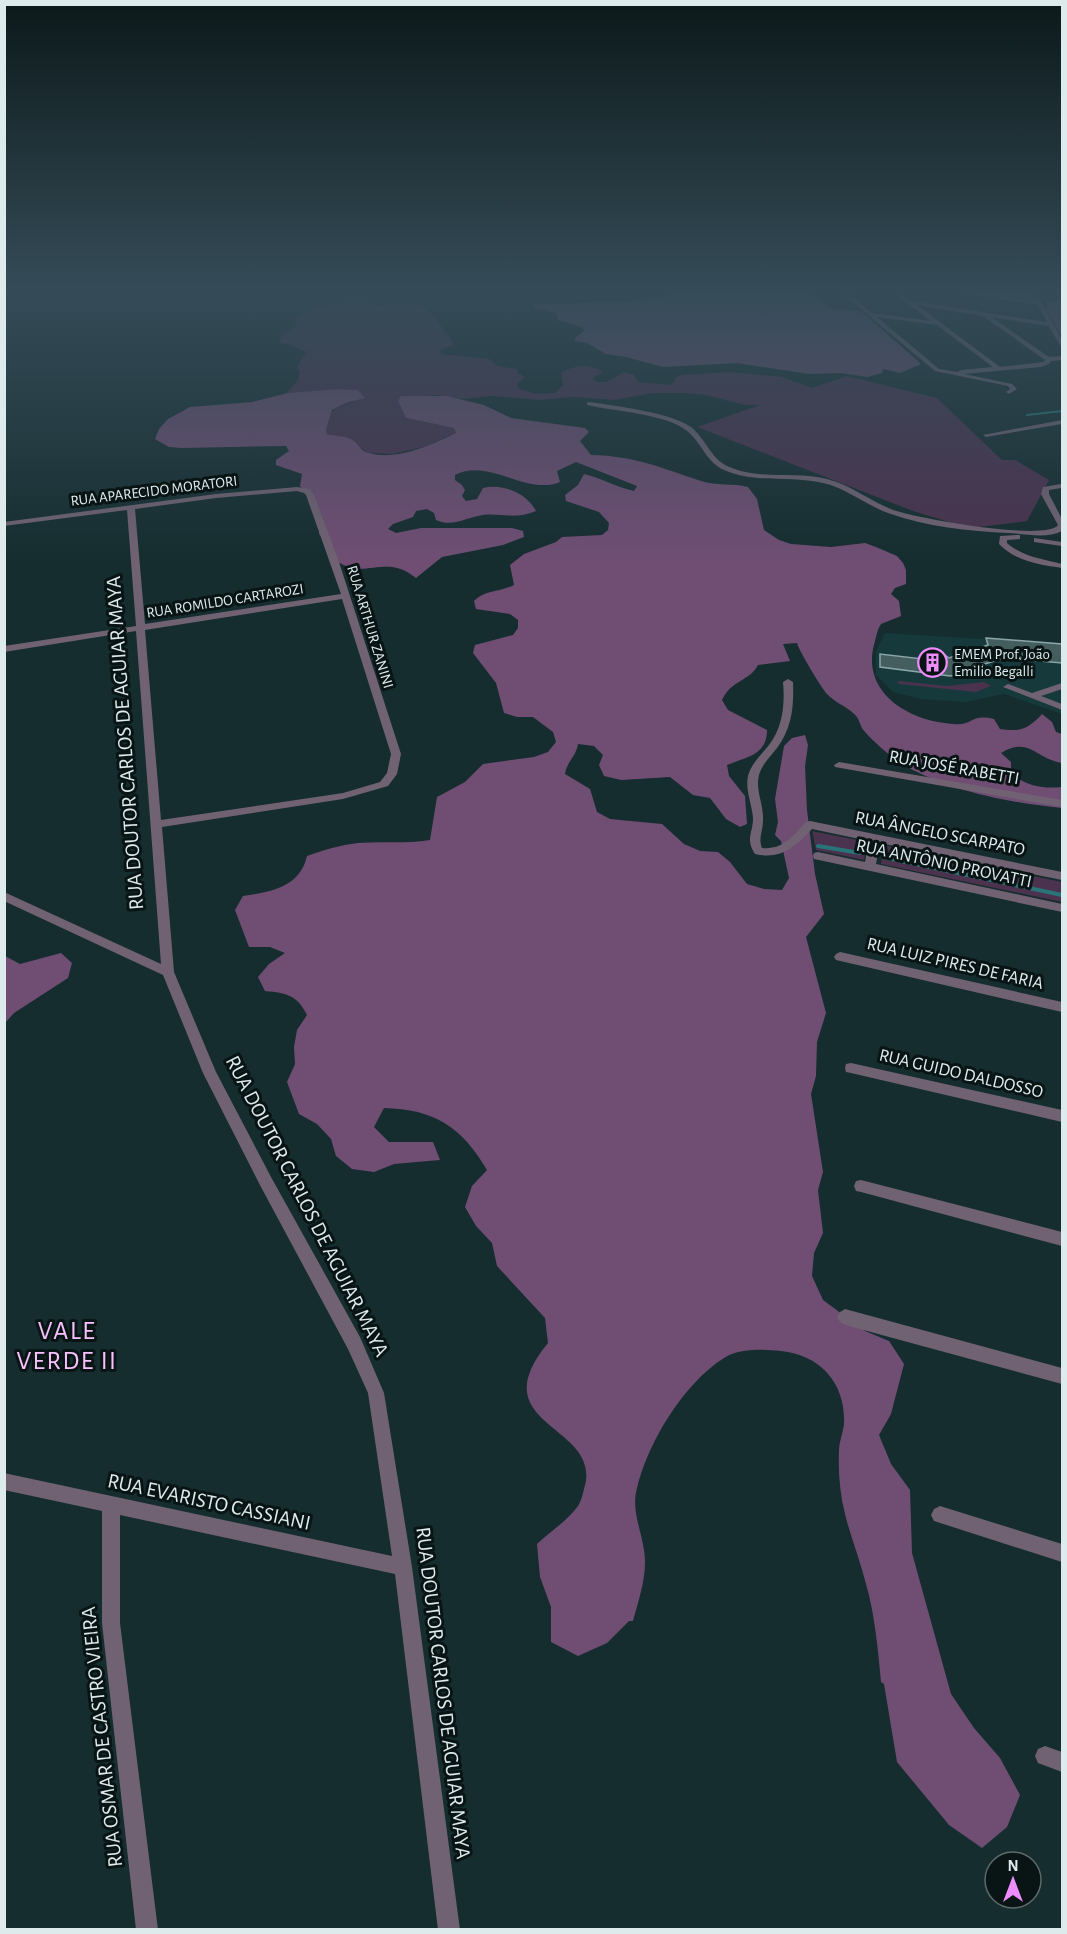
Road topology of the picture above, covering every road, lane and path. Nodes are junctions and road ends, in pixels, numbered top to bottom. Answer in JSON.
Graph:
{"nodes":[{"id":1,"x":985,"y":380,"type":"edge"},
{"id":2,"x":1009,"y":392,"type":"dead end"},
{"id":3,"x":589,"y":404,"type":"dead end"},
{"id":4,"x":1062,"y":422,"type":"edge"},
{"id":5,"x":986,"y":435,"type":"dead end"},
{"id":6,"x":1060,"y":484,"type":"edge"},
{"id":7,"x":307,"y":491,"type":"joint"},
{"id":8,"x":131,"y":507,"type":"junction"},
{"id":9,"x":1062,"y":507,"type":"edge"},
{"id":10,"x":4,"y":524,"type":"edge"},
{"id":11,"x":1062,"y":544,"type":"edge"},
{"id":12,"x":1062,"y":566,"type":"edge"},
{"id":13,"x":344,"y":596,"type":"junction"},
{"id":14,"x":142,"y":628,"type":"junction"},
{"id":15,"x":4,"y":649,"type":"edge"},
{"id":16,"x":788,"y":682,"type":"dead end"},
{"id":17,"x":1062,"y":686,"type":"edge"},
{"id":18,"x":1008,"y":687,"type":"dead end"},
{"id":19,"x":1031,"y":696,"type":"junction"},
{"id":20,"x":1062,"y":707,"type":"edge"},
{"id":21,"x":839,"y":765,"type":"dead end"},
{"id":22,"x":1062,"y":804,"type":"edge"},
{"id":23,"x":156,"y":824,"type":"junction"},
{"id":24,"x":875,"y":838,"type":"junction"},
{"id":25,"x":818,"y":856,"type":"dead end"},
{"id":26,"x":870,"y":867,"type":"junction"},
{"id":27,"x":1062,"y":876,"type":"edge"},
{"id":28,"x":4,"y":896,"type":"edge"},
{"id":29,"x":1062,"y":908,"type":"edge"},
{"id":30,"x":840,"y":957,"type":"dead end"},
{"id":31,"x":168,"y":972,"type":"junction"},
{"id":32,"x":1062,"y":1007,"type":"edge"},
{"id":33,"x":851,"y":1068,"type":"dead end"},
{"id":34,"x":1062,"y":1116,"type":"edge"},
{"id":35,"x":861,"y":1186,"type":"dead end"},
{"id":36,"x":1062,"y":1239,"type":"edge"},
{"id":37,"x":845,"y":1317,"type":"dead end"},
{"id":38,"x":1062,"y":1376,"type":"edge"},
{"id":39,"x":4,"y":1481,"type":"edge"},
{"id":40,"x":111,"y":1504,"type":"junction"},
{"id":41,"x":940,"y":1515,"type":"dead end"},
{"id":42,"x":1062,"y":1553,"type":"edge"},
{"id":43,"x":403,"y":1567,"type":"junction"},
{"id":44,"x":147,"y":1929,"type":"edge"},
{"id":45,"x":449,"y":1929,"type":"edge"}],
"edges":[{"from":1,"to":2,"type":"street"},
{"from":3,"to":6,"type":"street"},
{"from":4,"to":5,"type":"street"},
{"from":6,"to":9,"type":"street"},
{"from":7,"to":8,"type":"street","name":"RUA APARECIDO MORATORI"},
{"from":7,"to":13,"type":"street","name":"RUA ARTHUR ZANINI"},
{"from":8,"to":10,"type":"street","name":"RUA APARECIDO MORATORI"},
{"from":8,"to":14,"type":"street","name":"RUA DOUTOR CARLOS DE AGUIAR MAYA"},
{"from":11,"to":12,"type":"street"},
{"from":13,"to":14,"type":"street","name":"RUA ROMILDO CARTAROZI"},
{"from":13,"to":23,"type":"street","name":"RUA ARTHUR ZANINI"},
{"from":14,"to":15,"type":"street","name":"RUA ROMILDO CARTAROZI"},
{"from":14,"to":23,"type":"street","name":"RUA DOUTOR CARLOS DE AGUIAR MAYA"},
{"from":16,"to":24,"type":"street","name":"RUA ÂNGELO SCARPATO"},
{"from":17,"to":19,"type":"street"},
{"from":18,"to":19,"type":"street"},
{"from":19,"to":20,"type":"street"},
{"from":21,"to":22,"type":"street","name":"RUA JOSÉ RABETTI"},
{"from":23,"to":31,"type":"street","name":"RUA DOUTOR CARLOS DE AGUIAR MAYA"},
{"from":24,"to":26,"type":"street"},
{"from":24,"to":27,"type":"street","name":"RUA ÂNGELO SCARPATO"},
{"from":25,"to":26,"type":"street","name":"RUA ANTÔNIO PROVATTI"},
{"from":26,"to":29,"type":"street","name":"RUA ANTÔNIO PROVATTI"},
{"from":28,"to":31,"type":"street"},
{"from":30,"to":32,"type":"street","name":"RUA LUIZ PIRES DE FARIA"},
{"from":31,"to":43,"type":"street","name":"RUA DOUTOR CARLOS DE AGUIAR MAYA"},
{"from":33,"to":34,"type":"street","name":"RUA GUIDO DALDOSSO"},
{"from":35,"to":36,"type":"street"},
{"from":37,"to":38,"type":"street"},
{"from":39,"to":40,"type":"street","name":"RUA EVARISTO CASSIANI"},
{"from":40,"to":43,"type":"street","name":"RUA EVARISTO CASSIANI"},
{"from":40,"to":44,"type":"street","name":"RUA OSMAR DE CASTRO VIEIRA"},
{"from":41,"to":42,"type":"street"},
{"from":43,"to":45,"type":"street","name":"RUA DOUTOR CARLOS DE AGUIAR MAYA"}]}
